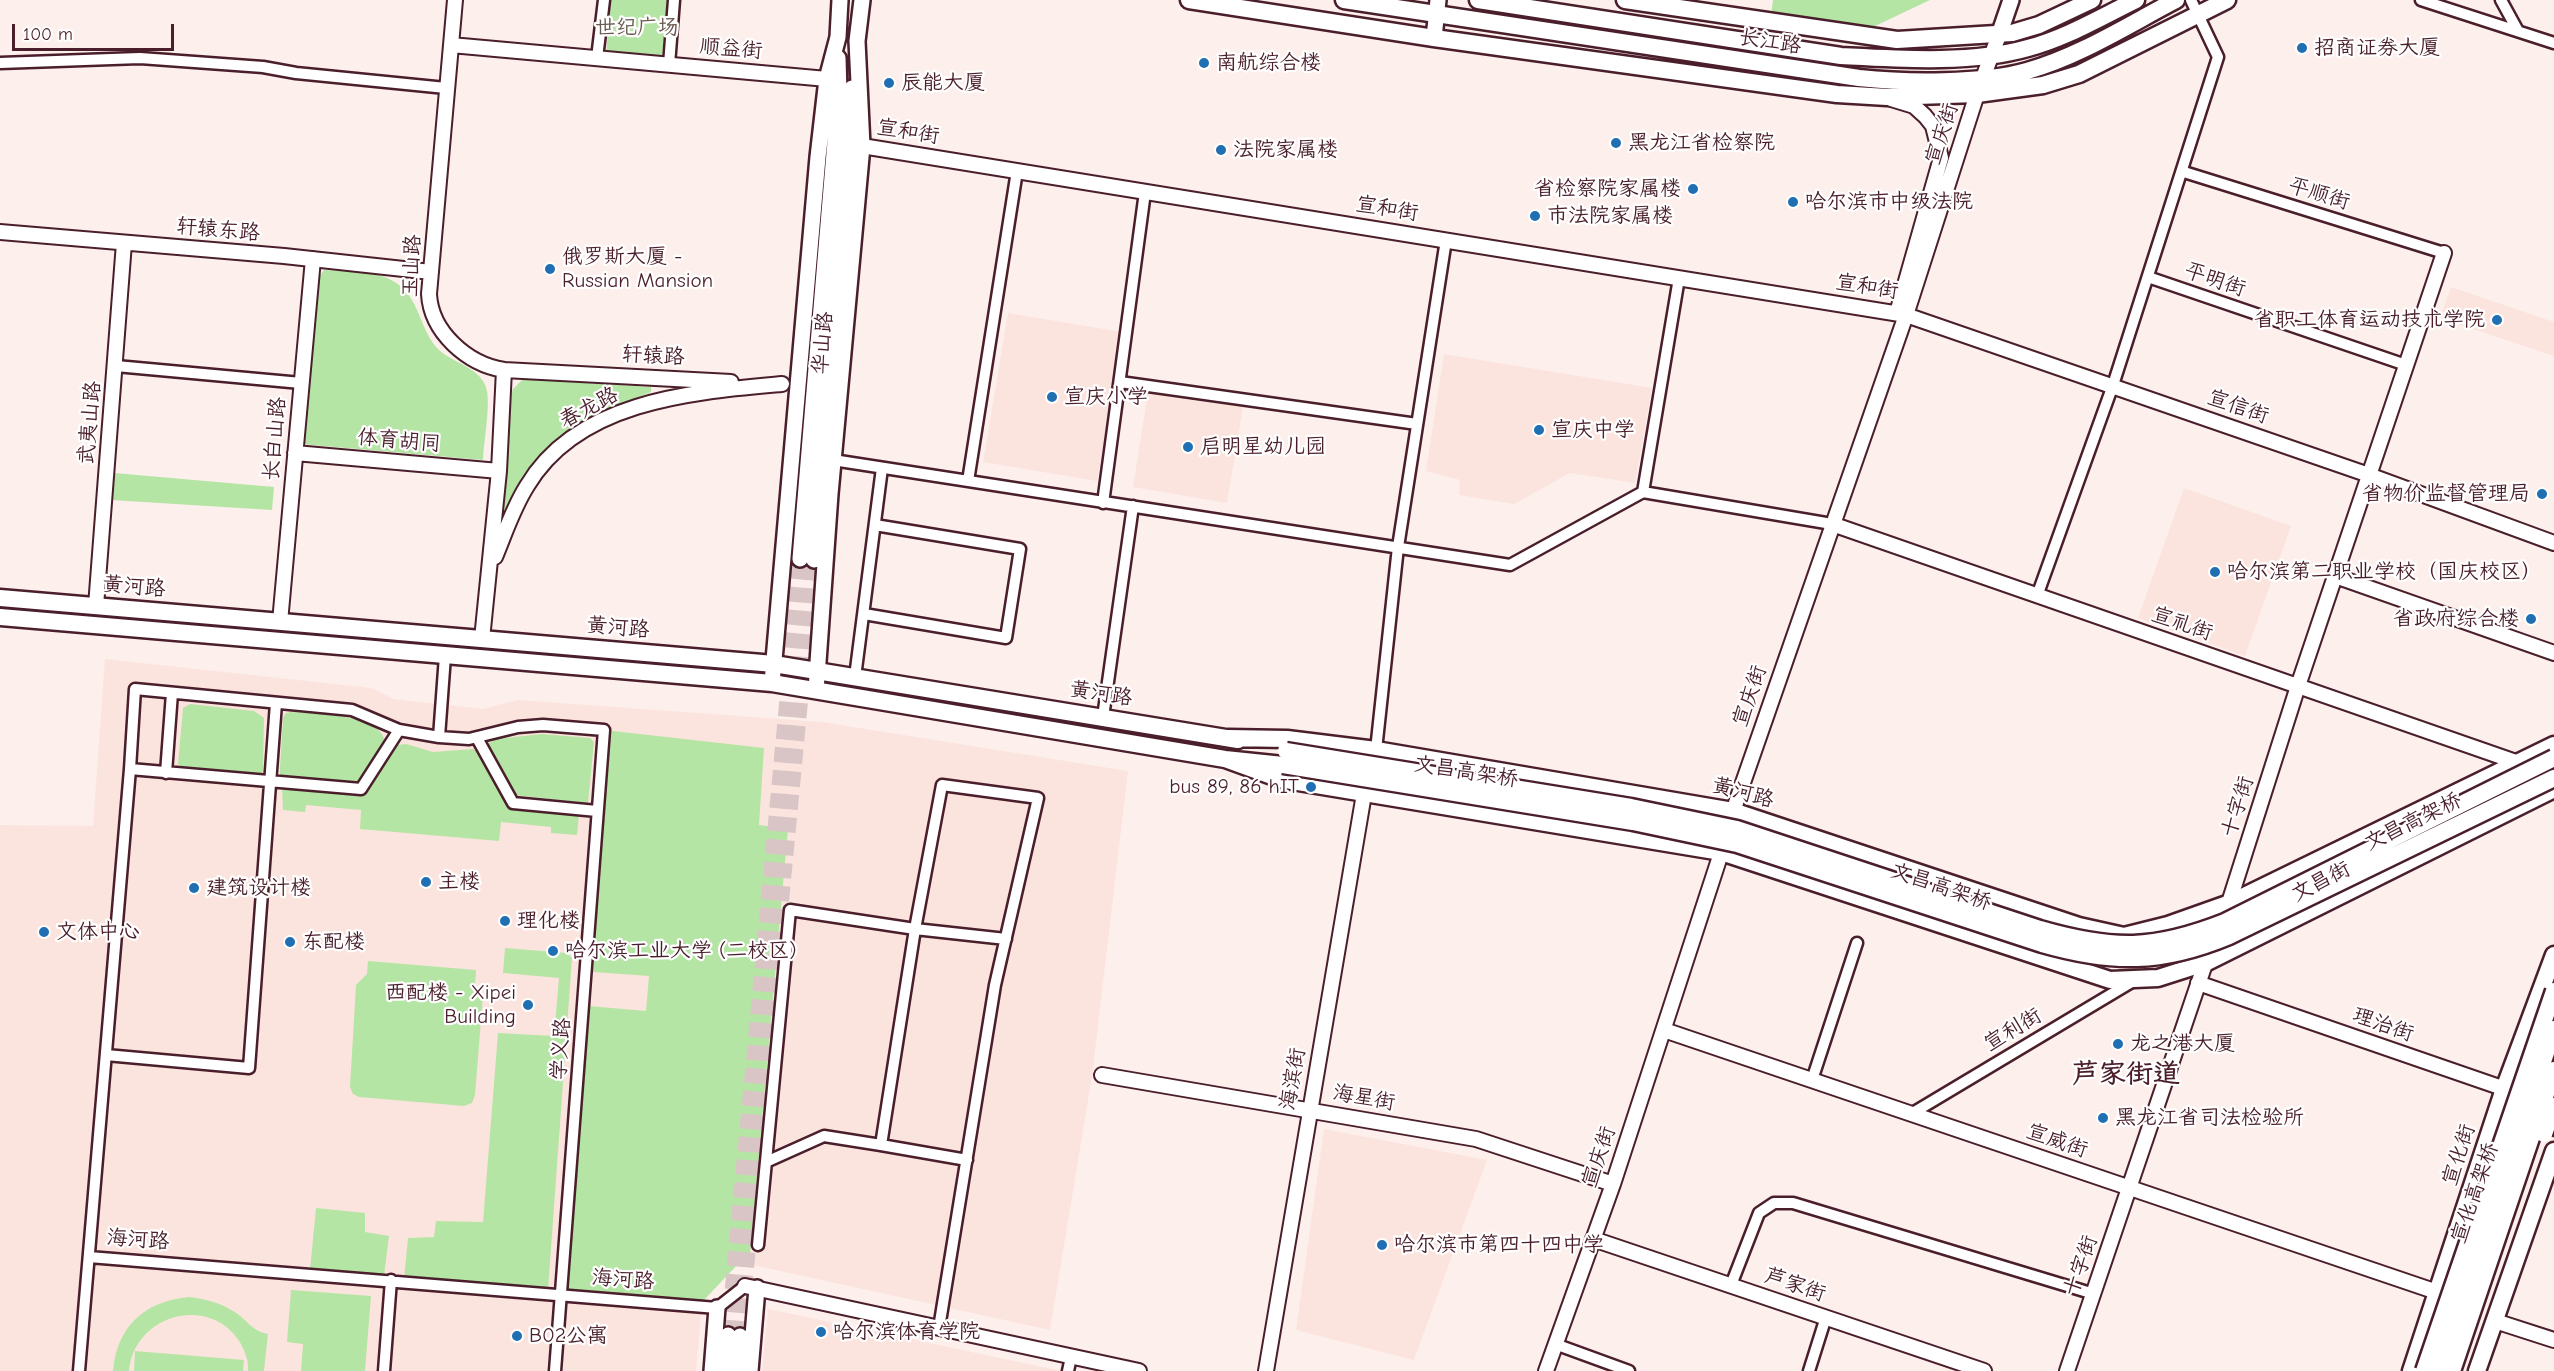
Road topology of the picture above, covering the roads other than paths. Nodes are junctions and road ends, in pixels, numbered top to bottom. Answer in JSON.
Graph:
{"nodes":[{"id":1,"x":455,"y":0,"type":"edge"},
{"id":2,"x":604,"y":0,"type":"edge"},
{"id":3,"x":674,"y":0,"type":"edge"},
{"id":4,"x":840,"y":0,"type":"edge"},
{"id":5,"x":862,"y":0,"type":"edge"},
{"id":6,"x":1189,"y":0,"type":"edge"},
{"id":7,"x":1344,"y":0,"type":"edge"},
{"id":8,"x":1478,"y":0,"type":"edge"},
{"id":9,"x":1625,"y":0,"type":"edge"},
{"id":10,"x":2011,"y":0,"type":"edge"},
{"id":11,"x":2092,"y":0,"type":"edge"},
{"id":12,"x":2136,"y":0,"type":"edge"},
{"id":13,"x":2176,"y":0,"type":"edge"},
{"id":14,"x":2227,"y":0,"type":"edge"},
{"id":15,"x":2421,"y":0,"type":"edge"},
{"id":16,"x":2501,"y":0,"type":"edge"},
{"id":17,"x":1437,"y":7,"type":"edge"},
{"id":18,"x":2194,"y":7,"type":"edge"},
{"id":19,"x":2518,"y":31,"type":"junction"},
{"id":20,"x":1999,"y":35,"type":"junction"},
{"id":21,"x":838,"y":37,"type":"junction"},
{"id":22,"x":1434,"y":38,"type":"junction"},
{"id":23,"x":857,"y":41,"type":"junction"},
{"id":24,"x":2554,"y":43,"type":"edge"},
{"id":25,"x":452,"y":45,"type":"junction"},
{"id":26,"x":1991,"y":56,"type":"junction"},
{"id":27,"x":597,"y":58,"type":"junction"},
{"id":28,"x":0,"y":63,"type":"edge"},
{"id":29,"x":669,"y":65,"type":"junction"},
{"id":30,"x":1983,"y":78,"type":"junction"},
{"id":31,"x":827,"y":79,"type":"junction"},
{"id":32,"x":446,"y":88,"type":"junction"},
{"id":33,"x":1977,"y":94,"type":"junction"},
{"id":34,"x":1887,"y":98,"type":"junction"},
{"id":35,"x":862,"y":146,"type":"junction"},
{"id":36,"x":1017,"y":171,"type":"junction"},
{"id":37,"x":2184,"y":172,"type":"junction"},
{"id":38,"x":1145,"y":192,"type":"junction"},
{"id":39,"x":0,"y":232,"type":"edge"},
{"id":40,"x":1446,"y":240,"type":"junction"},
{"id":41,"x":124,"y":243,"type":"junction"},
{"id":42,"x":2444,"y":253,"type":"joint"},
{"id":43,"x":313,"y":259,"type":"junction"},
{"id":44,"x":431,"y":272,"type":"junction"},
{"id":45,"x":1679,"y":278,"type":"junction"},
{"id":46,"x":2148,"y":278,"type":"junction"},
{"id":47,"x":1901,"y":314,"type":"junction"},
{"id":48,"x":2406,"y":365,"type":"junction"},
{"id":49,"x":116,"y":366,"type":"junction"},
{"id":50,"x":504,"y":370,"type":"junction"},
{"id":51,"x":1120,"y":382,"type":"junction"},
{"id":52,"x":301,"y":383,"type":"junction"},
{"id":53,"x":782,"y":384,"type":"junction"},
{"id":54,"x":799,"y":386,"type":"junction"},
{"id":55,"x":2114,"y":386,"type":"junction"},
{"id":56,"x":1418,"y":424,"type":"junction"},
{"id":57,"x":295,"y":453,"type":"junction"},
{"id":58,"x":833,"y":460,"type":"junction"},
{"id":59,"x":882,"y":468,"type":"junction"},
{"id":60,"x":499,"y":471,"type":"junction"},
{"id":61,"x":2369,"y":475,"type":"junction"},
{"id":62,"x":968,"y":481,"type":"junction"},
{"id":63,"x":1643,"y":492,"type":"junction"},
{"id":64,"x":1103,"y":503,"type":"junction"},
{"id":65,"x":1133,"y":506,"type":"junction"},
{"id":66,"x":1832,"y":524,"type":"junction"},
{"id":67,"x":875,"y":525,"type":"junction"},
{"id":68,"x":2554,"y":543,"type":"edge"},
{"id":69,"x":1398,"y":547,"type":"junction"},
{"id":70,"x":489,"y":573,"type":"junction"},
{"id":71,"x":2335,"y":576,"type":"junction"},
{"id":72,"x":2037,"y":596,"type":"junction"},
{"id":73,"x":0,"y":598,"type":"edge"},
{"id":74,"x":96,"y":606,"type":"junction"},
{"id":75,"x":864,"y":614,"type":"junction"},
{"id":76,"x":0,"y":617,"type":"edge"},
{"id":77,"x":280,"y":622,"type":"junction"},
{"id":78,"x":482,"y":639,"type":"junction"},
{"id":79,"x":2554,"y":653,"type":"edge"},
{"id":80,"x":445,"y":656,"type":"junction"},
{"id":81,"x":774,"y":664,"type":"junction"},
{"id":82,"x":817,"y":671,"type":"junction"},
{"id":83,"x":855,"y":677,"type":"junction"},
{"id":84,"x":772,"y":683,"type":"junction"},
{"id":85,"x":2298,"y":686,"type":"junction"},
{"id":86,"x":816,"y":690,"type":"junction"},
{"id":87,"x":172,"y":693,"type":"junction"},
{"id":88,"x":276,"y":703,"type":"junction"},
{"id":89,"x":1103,"y":717,"type":"junction"},
{"id":90,"x":399,"y":730,"type":"junction"},
{"id":91,"x":439,"y":737,"type":"junction"},
{"id":92,"x":477,"y":738,"type":"junction"},
{"id":93,"x":1228,"y":738,"type":"junction"},
{"id":94,"x":2554,"y":745,"type":"edge"},
{"id":95,"x":1376,"y":750,"type":"junction"},
{"id":96,"x":1284,"y":758,"type":"junction"},
{"id":97,"x":2554,"y":758,"type":"edge"},
{"id":98,"x":1225,"y":759,"type":"junction"},
{"id":99,"x":2518,"y":763,"type":"junction"},
{"id":100,"x":130,"y":769,"type":"junction"},
{"id":101,"x":166,"y":773,"type":"junction"},
{"id":102,"x":2554,"y":778,"type":"edge"},
{"id":103,"x":270,"y":781,"type":"junction"},
{"id":104,"x":2554,"y":789,"type":"edge"},
{"id":105,"x":1364,"y":794,"type":"junction"},
{"id":106,"x":597,"y":811,"type":"junction"},
{"id":107,"x":1733,"y":811,"type":"junction"},
{"id":108,"x":1721,"y":852,"type":"junction"},
{"id":109,"x":2229,"y":903,"type":"junction"},
{"id":110,"x":915,"y":928,"type":"junction"},
{"id":111,"x":1006,"y":939,"type":"junction"},
{"id":112,"x":1857,"y":943,"type":"dead end"},
{"id":113,"x":2554,"y":955,"type":"edge"},
{"id":114,"x":2205,"y":963,"type":"junction"},
{"id":115,"x":2135,"y":980,"type":"junction"},
{"id":116,"x":2198,"y":983,"type":"junction"},
{"id":117,"x":2554,"y":991,"type":"edge"},
{"id":118,"x":2554,"y":1029,"type":"edge"},
{"id":119,"x":1664,"y":1030,"type":"junction"},
{"id":120,"x":106,"y":1055,"type":"junction"},
{"id":121,"x":2554,"y":1070,"type":"edge"},
{"id":122,"x":1102,"y":1075,"type":"dead end"},
{"id":123,"x":1812,"y":1080,"type":"junction"},
{"id":124,"x":2504,"y":1089,"type":"junction"},
{"id":125,"x":2554,"y":1106,"type":"edge"},
{"id":126,"x":1309,"y":1109,"type":"junction"},
{"id":127,"x":1911,"y":1114,"type":"junction"},
{"id":128,"x":881,"y":1145,"type":"junction"},
{"id":129,"x":2554,"y":1151,"type":"edge"},
{"id":130,"x":967,"y":1160,"type":"junction"},
{"id":131,"x":766,"y":1162,"type":"junction"},
{"id":132,"x":1613,"y":1184,"type":"junction"},
{"id":133,"x":2129,"y":1188,"type":"junction"},
{"id":134,"x":1593,"y":1239,"type":"junction"},
{"id":135,"x":758,"y":1245,"type":"dead end"},
{"id":136,"x":89,"y":1257,"type":"junction"},
{"id":137,"x":391,"y":1280,"type":"junction"},
{"id":138,"x":1731,"y":1285,"type":"junction"},
{"id":139,"x":751,"y":1287,"type":"junction"},
{"id":140,"x":2437,"y":1292,"type":"junction"},
{"id":141,"x":2094,"y":1294,"type":"junction"},
{"id":142,"x":562,"y":1297,"type":"junction"},
{"id":143,"x":717,"y":1308,"type":"junction"},
{"id":144,"x":1826,"y":1317,"type":"junction"},
{"id":145,"x":2495,"y":1321,"type":"junction"},
{"id":146,"x":939,"y":1328,"type":"junction"},
{"id":147,"x":2554,"y":1341,"type":"edge"},
{"id":148,"x":1555,"y":1344,"type":"junction"},
{"id":149,"x":1071,"y":1356,"type":"junction"},
{"id":150,"x":79,"y":1371,"type":"edge"},
{"id":151,"x":384,"y":1371,"type":"edge"},
{"id":152,"x":555,"y":1371,"type":"edge"},
{"id":153,"x":712,"y":1371,"type":"edge"},
{"id":154,"x":726,"y":1371,"type":"edge"},
{"id":155,"x":738,"y":1371,"type":"edge"},
{"id":156,"x":750,"y":1371,"type":"edge"},
{"id":157,"x":1068,"y":1371,"type":"edge"},
{"id":158,"x":1139,"y":1371,"type":"edge"},
{"id":159,"x":1266,"y":1371,"type":"edge"},
{"id":160,"x":1546,"y":1371,"type":"edge"},
{"id":161,"x":1629,"y":1371,"type":"edge"},
{"id":162,"x":1809,"y":1371,"type":"edge"},
{"id":163,"x":1984,"y":1371,"type":"edge"},
{"id":164,"x":2067,"y":1371,"type":"edge"},
{"id":165,"x":2411,"y":1371,"type":"edge"},
{"id":166,"x":2424,"y":1371,"type":"edge"},
{"id":167,"x":2438,"y":1371,"type":"edge"},
{"id":168,"x":2452,"y":1371,"type":"edge"},
{"id":169,"x":2464,"y":1371,"type":"edge"},
{"id":170,"x":2477,"y":1371,"type":"edge"}],
"edges":[{"from":1,"to":25,"type":"street","name":"玉山路"},
{"from":2,"to":27,"type":"street"},
{"from":3,"to":29,"type":"street"},
{"from":4,"to":21,"type":"main road","name":"华山路"},
{"from":5,"to":23,"type":"main road","name":"华山路"},
{"from":6,"to":22,"type":"main road"},
{"from":7,"to":17,"type":"main road","name":"长江路"},
{"from":8,"to":26,"type":"main road","name":"长江路"},
{"from":9,"to":20,"type":"main road"},
{"from":10,"to":20,"type":"main road"},
{"from":11,"to":20,"type":"main road"},
{"from":12,"to":26,"type":"main road","name":"长江路"},
{"from":13,"to":30,"type":"main road","name":"长江路"},
{"from":14,"to":18,"type":"main road"},
{"from":15,"to":19,"type":"street"},
{"from":16,"to":19,"type":"street"},
{"from":17,"to":22,"type":"main road"},
{"from":17,"to":30,"type":"main road","name":"长江路"},
{"from":18,"to":33,"type":"main road"},
{"from":18,"to":37,"type":"street"},
{"from":19,"to":24,"type":"street"},
{"from":20,"to":26,"type":"street","name":"宣庆街"},
{"from":21,"to":23,"type":"main road"},
{"from":21,"to":31,"type":"main road","name":"华山路"},
{"from":22,"to":34,"type":"main road"},
{"from":23,"to":35,"type":"main road","name":"华山路"},
{"from":25,"to":27,"type":"street","name":"顺益街"},
{"from":25,"to":32,"type":"street","name":"玉山路"},
{"from":26,"to":30,"type":"street","name":"宣庆街"},
{"from":27,"to":29,"type":"street","name":"顺益街"},
{"from":28,"to":32,"type":"street"},
{"from":29,"to":31,"type":"street","name":"顺益街"},
{"from":30,"to":33,"type":"street","name":"宣庆街"},
{"from":31,"to":54,"type":"main road","name":"华山路"},
{"from":32,"to":44,"type":"street","name":"玉山路"},
{"from":33,"to":34,"type":"main road"},
{"from":33,"to":47,"type":"street","name":"宣庆街"},
{"from":34,"to":47,"type":"street"},
{"from":35,"to":36,"type":"street","name":"宣和街"},
{"from":35,"to":58,"type":"main road","name":"华山路"},
{"from":36,"to":38,"type":"street","name":"宣和街"},
{"from":36,"to":62,"type":"street"},
{"from":37,"to":42,"type":"street","name":"平顺街"},
{"from":37,"to":46,"type":"street"},
{"from":38,"to":40,"type":"street","name":"宣和街"},
{"from":38,"to":51,"type":"street"},
{"from":39,"to":41,"type":"street","name":"轩辕东路"},
{"from":40,"to":45,"type":"street","name":"宣和街"},
{"from":40,"to":56,"type":"street"},
{"from":41,"to":43,"type":"street","name":"轩辕东路"},
{"from":41,"to":49,"type":"street","name":"武夷山路"},
{"from":42,"to":48,"type":"street","name":"十字街"},
{"from":43,"to":44,"type":"street","name":"轩辕东路"},
{"from":43,"to":52,"type":"street","name":"长白山路"},
{"from":44,"to":50,"type":"street","name":"玉山路"},
{"from":45,"to":47,"type":"street","name":"宣和街"},
{"from":45,"to":63,"type":"street"},
{"from":46,"to":48,"type":"street","name":"平明街"},
{"from":46,"to":55,"type":"street"},
{"from":47,"to":55,"type":"street","name":"宣信街"},
{"from":47,"to":66,"type":"street","name":"宣庆街"},
{"from":48,"to":61,"type":"street","name":"十字街"},
{"from":49,"to":52,"type":"street"},
{"from":49,"to":74,"type":"street","name":"武夷山路"},
{"from":50,"to":53,"type":"street","name":"轩辕路"},
{"from":50,"to":60,"type":"street"},
{"from":51,"to":56,"type":"street"},
{"from":51,"to":64,"type":"street"},
{"from":52,"to":57,"type":"street","name":"长白山路"},
{"from":53,"to":54,"type":"street","name":"轩辕路"},
{"from":53,"to":70,"type":"street","name":"春龙路"},
{"from":54,"to":81,"type":"main road","name":"华山路"},
{"from":55,"to":61,"type":"street","name":"宣信街"},
{"from":55,"to":72,"type":"street"},
{"from":56,"to":69,"type":"street"},
{"from":57,"to":60,"type":"street","name":"体育胡同"},
{"from":57,"to":77,"type":"street","name":"长白山路"},
{"from":58,"to":59,"type":"street"},
{"from":58,"to":82,"type":"main road","name":"华山路"},
{"from":59,"to":62,"type":"street"},
{"from":59,"to":67,"type":"street"},
{"from":60,"to":70,"type":"street"},
{"from":61,"to":68,"type":"street","name":"宣信街"},
{"from":61,"to":71,"type":"street","name":"十字街"},
{"from":62,"to":64,"type":"street"},
{"from":63,"to":66,"type":"street"},
{"from":63,"to":69,"type":"street"},
{"from":64,"to":65,"type":"street"},
{"from":65,"to":69,"type":"street"},
{"from":65,"to":89,"type":"street"},
{"from":66,"to":72,"type":"street","name":"宣礼街"},
{"from":66,"to":107,"type":"street","name":"宣庆街"},
{"from":67,"to":75,"type":"street"},
{"from":67,"to":75,"type":"street"},
{"from":69,"to":95,"type":"street"},
{"from":70,"to":78,"type":"street"},
{"from":71,"to":79,"type":"street"},
{"from":71,"to":85,"type":"street","name":"十字街"},
{"from":72,"to":85,"type":"street","name":"宣礼街"},
{"from":73,"to":74,"type":"main road","name":"黄河路"},
{"from":74,"to":77,"type":"main road","name":"黄河路"},
{"from":75,"to":83,"type":"street"},
{"from":76,"to":80,"type":"main road","name":"黄河路"},
{"from":77,"to":78,"type":"main road","name":"黄河路"},
{"from":78,"to":81,"type":"main road","name":"黄河路"},
{"from":80,"to":84,"type":"main road","name":"黄河路"},
{"from":80,"to":91,"type":"street"},
{"from":81,"to":82,"type":"main road","name":"黄河路"},
{"from":81,"to":84,"type":"main road","name":"华山路"},
{"from":82,"to":83,"type":"main road","name":"黄河路"},
{"from":82,"to":86,"type":"main road","name":"华山路"},
{"from":83,"to":89,"type":"main road","name":"黄河路"},
{"from":84,"to":86,"type":"main road","name":"黄河路"},
{"from":85,"to":99,"type":"street","name":"宣礼街"},
{"from":85,"to":109,"type":"street","name":"十字街"},
{"from":86,"to":98,"type":"main road","name":"黄河路"},
{"from":87,"to":88,"type":"street"},
{"from":87,"to":100,"type":"street"},
{"from":87,"to":101,"type":"street"},
{"from":88,"to":90,"type":"street"},
{"from":88,"to":103,"type":"street"},
{"from":89,"to":93,"type":"main road","name":"黄河路"},
{"from":90,"to":91,"type":"street"},
{"from":90,"to":103,"type":"street"},
{"from":91,"to":92,"type":"street"},
{"from":92,"to":106,"type":"street"},
{"from":92,"to":106,"type":"street","name":"学义路"},
{"from":93,"to":95,"type":"main road","name":"黄河路"},
{"from":93,"to":96,"type":"main road","name":"黄河路"},
{"from":94,"to":99,"type":"main road","name":"文昌街"},
{"from":95,"to":107,"type":"main road","name":"黄河路"},
{"from":96,"to":97,"type":"main road","name":"文昌高架桥","bridge":true},
{"from":96,"to":98,"type":"main road","name":"黄河路"},
{"from":96,"to":102,"type":"main road","name":"文昌高架桥","bridge":true},
{"from":98,"to":105,"type":"main road","name":"黄河路"},
{"from":99,"to":109,"type":"main road","name":"文昌街"},
{"from":100,"to":101,"type":"street"},
{"from":100,"to":120,"type":"street"},
{"from":101,"to":103,"type":"street"},
{"from":103,"to":120,"type":"street"},
{"from":104,"to":114,"type":"main road","name":"文昌街"},
{"from":105,"to":108,"type":"main road","name":"黄河路"},
{"from":105,"to":126,"type":"street","name":"海滨街"},
{"from":106,"to":142,"type":"street","name":"学义路"},
{"from":107,"to":108,"type":"street","name":"宣庆街"},
{"from":107,"to":109,"type":"main road","name":"黄河路"},
{"from":108,"to":115,"type":"main road","name":"黄河路"},
{"from":108,"to":119,"type":"street","name":"宣庆街"},
{"from":109,"to":114,"type":"street","name":"十字街"},
{"from":110,"to":111,"type":"street"},
{"from":110,"to":111,"type":"street"},
{"from":110,"to":128,"type":"street"},
{"from":110,"to":131,"type":"street"},
{"from":111,"to":130,"type":"street"},
{"from":112,"to":123,"type":"street"},
{"from":113,"to":124,"type":"main road","name":"宣化街"},
{"from":114,"to":115,"type":"main road","name":"黄河路"},
{"from":114,"to":116,"type":"street","name":"十字街"},
{"from":115,"to":127,"type":"street","name":"宣利街"},
{"from":116,"to":124,"type":"street","name":"理治街"},
{"from":116,"to":133,"type":"street","name":"十字街"},
{"from":117,"to":166,"type":"main road","bridge":true},
{"from":118,"to":167,"type":"main road","name":"宣化高架桥","bridge":true},
{"from":119,"to":123,"type":"street","name":"宣威街"},
{"from":119,"to":132,"type":"street","name":"宣庆街"},
{"from":120,"to":136,"type":"street"},
{"from":121,"to":168,"type":"main road","name":"宣化高架桥","bridge":true},
{"from":122,"to":126,"type":"street","name":"海星街"},
{"from":123,"to":127,"type":"street","name":"宣威街"},
{"from":124,"to":125,"type":"street","name":"理治街"},
{"from":124,"to":140,"type":"main road","name":"宣化街"},
{"from":125,"to":169,"type":"main road","bridge":true},
{"from":126,"to":132,"type":"street","name":"海星街"},
{"from":126,"to":159,"type":"street","name":"海滨街"},
{"from":127,"to":133,"type":"street","name":"宣威街"},
{"from":128,"to":130,"type":"street"},
{"from":128,"to":131,"type":"street"},
{"from":129,"to":145,"type":"main road"},
{"from":130,"to":146,"type":"street"},
{"from":131,"to":135,"type":"street"},
{"from":132,"to":134,"type":"street","name":"宣庆街"},
{"from":133,"to":140,"type":"street","name":"宣威街"},
{"from":133,"to":141,"type":"street","name":"十字街"},
{"from":134,"to":138,"type":"street","name":"芦家街"},
{"from":134,"to":148,"type":"street","name":"宣庆街"},
{"from":136,"to":137,"type":"street","name":"海河路"},
{"from":136,"to":150,"type":"street"},
{"from":137,"to":142,"type":"street","name":"海河路"},
{"from":137,"to":151,"type":"street"},
{"from":138,"to":141,"type":"street"},
{"from":138,"to":144,"type":"street","name":"芦家街"},
{"from":139,"to":143,"type":"street"},
{"from":139,"to":146,"type":"street"},
{"from":139,"to":156,"type":"main road"},
{"from":140,"to":165,"type":"main road","name":"宣化街"},
{"from":141,"to":164,"type":"street","name":"十字街"},
{"from":142,"to":143,"type":"street","name":"海河路"},
{"from":142,"to":152,"type":"street","name":"学义路"},
{"from":143,"to":153,"type":"main road"},
{"from":144,"to":162,"type":"street"},
{"from":144,"to":163,"type":"street","name":"芦家街"},
{"from":145,"to":147,"type":"street"},
{"from":145,"to":170,"type":"main road"},
{"from":146,"to":149,"type":"street"},
{"from":148,"to":160,"type":"street","name":"宣庆街"},
{"from":148,"to":161,"type":"street"},
{"from":149,"to":157,"type":"street"},
{"from":149,"to":158,"type":"street"},
{"from":154,"to":155,"type":"main road"}]}
